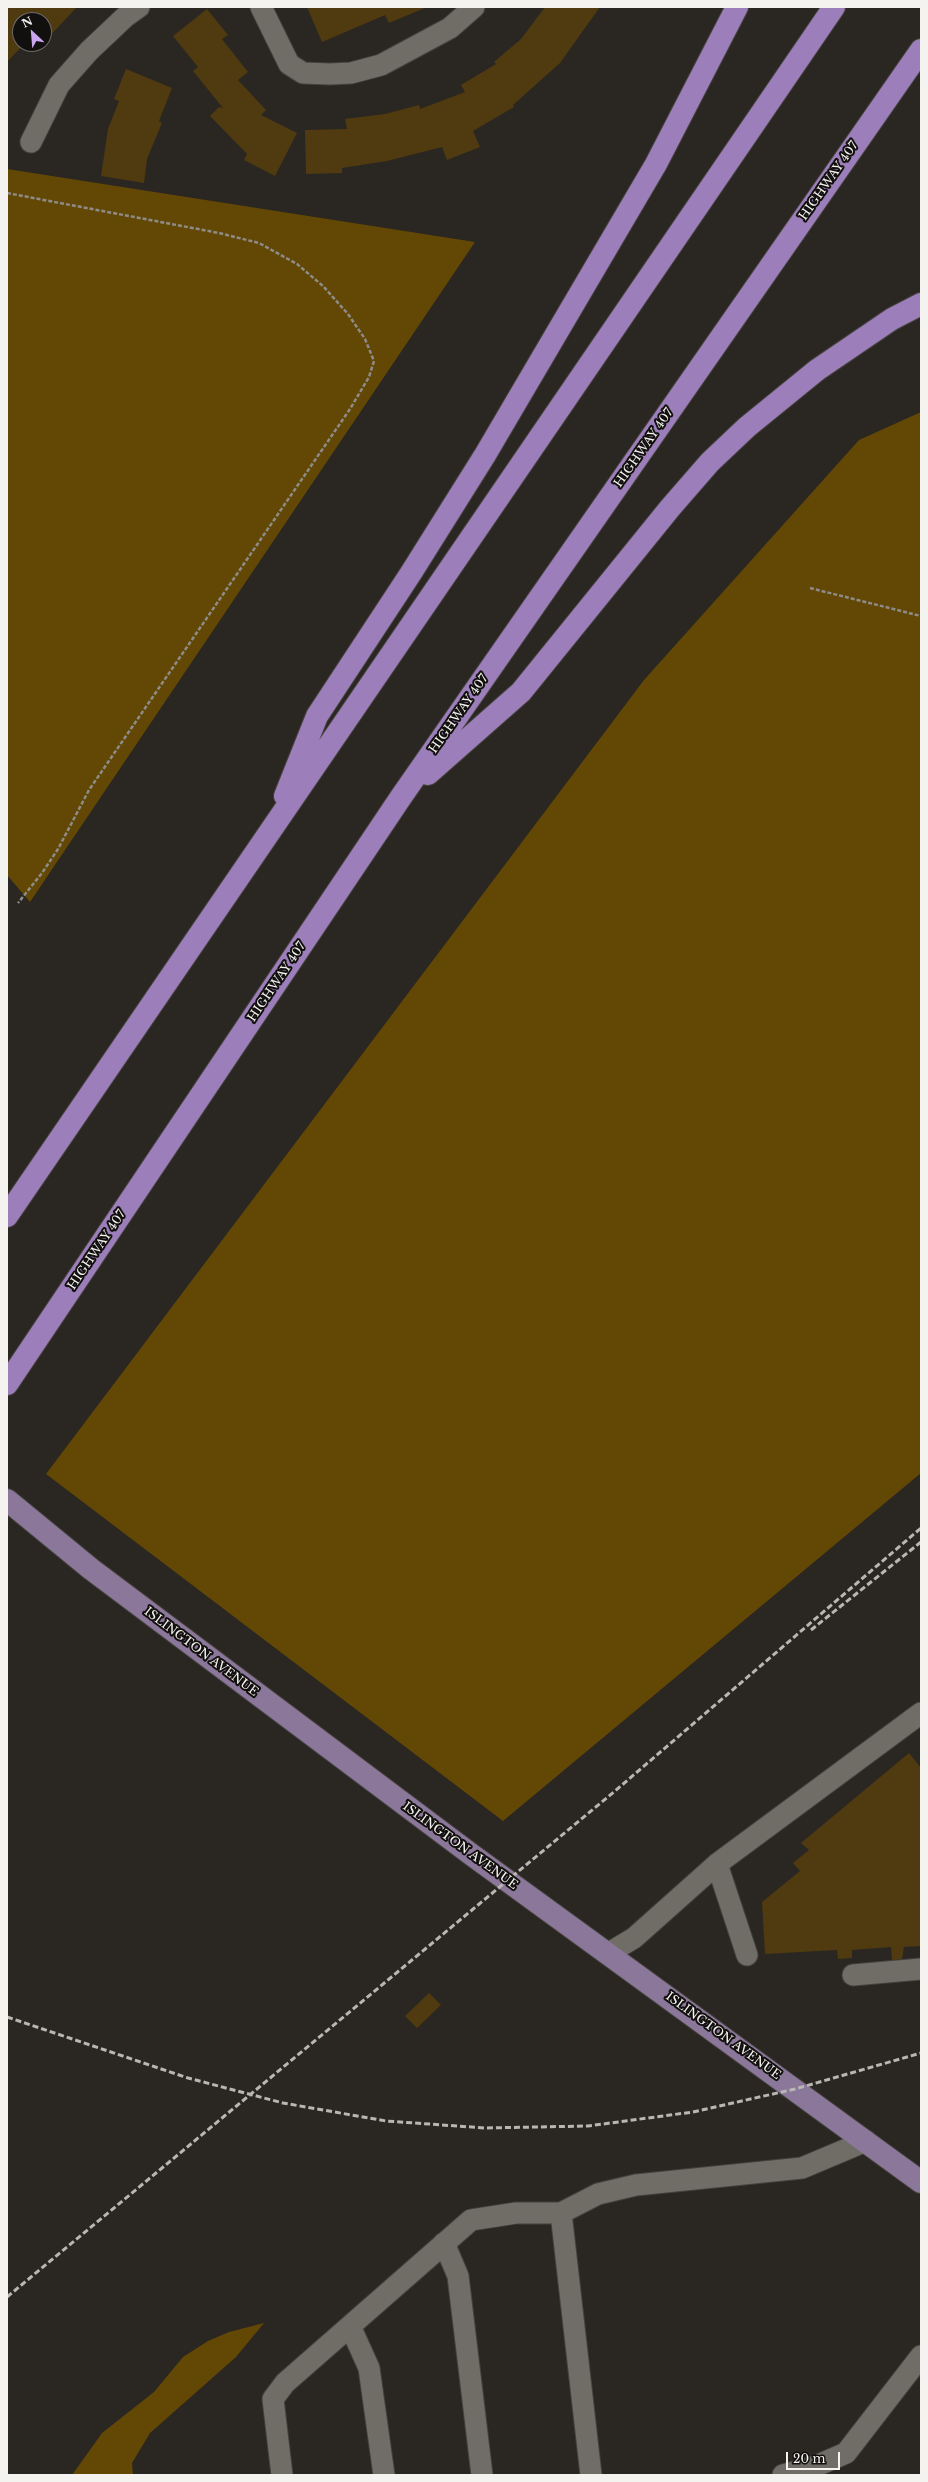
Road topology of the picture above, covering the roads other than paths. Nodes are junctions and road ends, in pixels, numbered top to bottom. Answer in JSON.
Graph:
{"nodes":[{"id":1,"x":139,"y":7,"type":"edge"},
{"id":2,"x":261,"y":7,"type":"edge"},
{"id":3,"x":474,"y":7,"type":"edge"},
{"id":4,"x":737,"y":7,"type":"edge"},
{"id":5,"x":834,"y":7,"type":"edge"},
{"id":6,"x":921,"y":50,"type":"edge"},
{"id":7,"x":31,"y":142,"type":"dead end"},
{"id":8,"x":921,"y":304,"type":"edge"},
{"id":9,"x":402,"y":797,"type":"junction"},
{"id":10,"x":271,"y":832,"type":"junction"},
{"id":11,"x":7,"y":1216,"type":"edge"},
{"id":12,"x":7,"y":1384,"type":"edge"},
{"id":13,"x":7,"y":1500,"type":"edge"},
{"id":14,"x":921,"y":1713,"type":"edge"},
{"id":15,"x":717,"y":1864,"type":"junction"},
{"id":16,"x":609,"y":1953,"type":"junction"},
{"id":17,"x":747,"y":1955,"type":"dead end"},
{"id":18,"x":921,"y":1969,"type":"edge"},
{"id":19,"x":853,"y":1975,"type":"dead end"},
{"id":20,"x":866,"y":2141,"type":"junction"},
{"id":21,"x":921,"y":2182,"type":"edge"},
{"id":22,"x":561,"y":2213,"type":"junction"},
{"id":23,"x":444,"y":2243,"type":"junction"},
{"id":24,"x":350,"y":2326,"type":"junction"},
{"id":25,"x":921,"y":2356,"type":"edge"},
{"id":26,"x":282,"y":2475,"type":"edge"},
{"id":27,"x":384,"y":2475,"type":"edge"},
{"id":28,"x":482,"y":2475,"type":"edge"},
{"id":29,"x":591,"y":2475,"type":"edge"},
{"id":30,"x":783,"y":2475,"type":"edge"}],
"edges":[{"from":1,"to":7,"type":"street"},
{"from":2,"to":3,"type":"street"},
{"from":4,"to":10,"type":"highway"},
{"from":5,"to":10,"type":"highway"},
{"from":6,"to":9,"type":"highway","name":"HIGHWAY 407"},
{"from":8,"to":9,"type":"highway"},
{"from":9,"to":12,"type":"highway","name":"HIGHWAY 407"},
{"from":10,"to":11,"type":"highway"},
{"from":13,"to":16,"type":"main road","name":"ISLINGTON AVENUE"},
{"from":14,"to":15,"type":"street"},
{"from":15,"to":16,"type":"street"},
{"from":15,"to":17,"type":"street"},
{"from":16,"to":20,"type":"main road","name":"ISLINGTON AVENUE"},
{"from":18,"to":19,"type":"street"},
{"from":20,"to":21,"type":"main road","name":"ISLINGTON AVENUE"},
{"from":20,"to":22,"type":"street"},
{"from":22,"to":23,"type":"street"},
{"from":22,"to":29,"type":"street"},
{"from":23,"to":24,"type":"street"},
{"from":23,"to":28,"type":"street"},
{"from":24,"to":26,"type":"street"},
{"from":24,"to":27,"type":"street"},
{"from":25,"to":30,"type":"street"}]}
